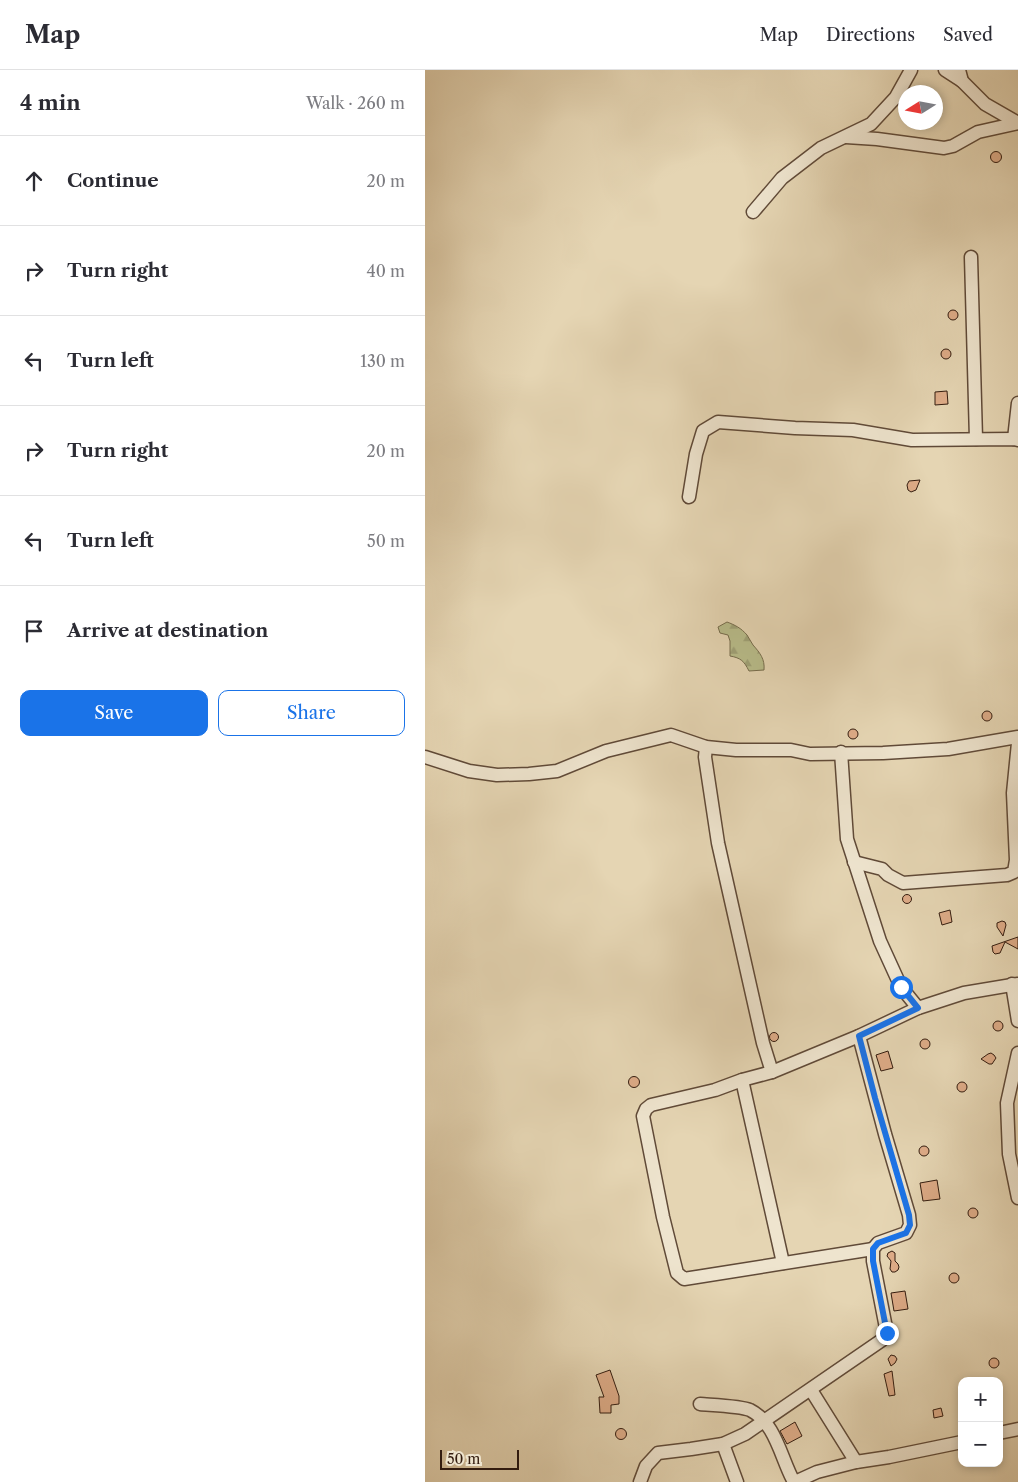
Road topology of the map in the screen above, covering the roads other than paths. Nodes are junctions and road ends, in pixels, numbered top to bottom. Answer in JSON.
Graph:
{"nodes":[{"id":1,"x":911,"y":70,"type":"edge"},
{"id":2,"x":945,"y":70,"type":"edge"},
{"id":3,"x":961,"y":75,"type":"edge"},
{"id":4,"x":1018,"y":123,"type":"edge"},
{"id":5,"x":845,"y":136,"type":"junction"},
{"id":6,"x":753,"y":212,"type":"dead end"},
{"id":7,"x":971,"y":257,"type":"dead end"},
{"id":8,"x":1018,"y":403,"type":"edge"},
{"id":9,"x":976,"y":439,"type":"junction"},
{"id":10,"x":1016,"y":440,"type":"edge"},
{"id":11,"x":689,"y":497,"type":"dead end"},
{"id":12,"x":1018,"y":736,"type":"edge"},
{"id":13,"x":1018,"y":743,"type":"edge"},
{"id":14,"x":706,"y":747,"type":"junction"},
{"id":15,"x":841,"y":752,"type":"junction"},
{"id":16,"x":425,"y":758,"type":"edge"},
{"id":17,"x":854,"y":862,"type":"junction"},
{"id":18,"x":1015,"y":984,"type":"edge"},
{"id":19,"x":918,"y":1008,"type":"junction"},
{"id":20,"x":1018,"y":1021,"type":"edge"},
{"id":21,"x":859,"y":1036,"type":"junction"},
{"id":22,"x":1018,"y":1054,"type":"edge"},
{"id":23,"x":772,"y":1072,"type":"junction"},
{"id":24,"x":742,"y":1080,"type":"junction"},
{"id":25,"x":1018,"y":1198,"type":"edge"},
{"id":26,"x":873,"y":1249,"type":"junction"},
{"id":27,"x":783,"y":1263,"type":"junction"},
{"id":28,"x":811,"y":1390,"type":"junction"},
{"id":29,"x":700,"y":1404,"type":"dead end"},
{"id":30,"x":765,"y":1421,"type":"junction"},
{"id":31,"x":1018,"y":1429,"type":"edge"},
{"id":32,"x":1003,"y":1432,"type":"edge"},
{"id":33,"x":958,"y":1443,"type":"edge"},
{"id":34,"x":723,"y":1444,"type":"junction"},
{"id":35,"x":856,"y":1462,"type":"junction"},
{"id":36,"x":640,"y":1482,"type":"edge"},
{"id":37,"x":737,"y":1482,"type":"edge"},
{"id":38,"x":794,"y":1482,"type":"edge"}],
"edges":[{"from":1,"to":5,"type":"street"},
{"from":2,"to":3,"type":"street"},
{"from":3,"to":4,"type":"street"},
{"from":4,"to":5,"type":"street"},
{"from":5,"to":6,"type":"street"},
{"from":7,"to":9,"type":"street"},
{"from":8,"to":10,"type":"street"},
{"from":9,"to":10,"type":"street"},
{"from":9,"to":11,"type":"street"},
{"from":12,"to":15,"type":"street"},
{"from":13,"to":17,"type":"street"},
{"from":14,"to":15,"type":"street"},
{"from":14,"to":16,"type":"street"},
{"from":14,"to":23,"type":"street"},
{"from":15,"to":17,"type":"street"},
{"from":17,"to":19,"type":"street"},
{"from":18,"to":19,"type":"street"},
{"from":18,"to":20,"type":"street"},
{"from":19,"to":21,"type":"street"},
{"from":21,"to":23,"type":"street"},
{"from":21,"to":26,"type":"street"},
{"from":22,"to":25,"type":"street"},
{"from":23,"to":24,"type":"street"},
{"from":24,"to":27,"type":"street"},
{"from":24,"to":27,"type":"street"},
{"from":26,"to":27,"type":"street"},
{"from":26,"to":28,"type":"street"},
{"from":28,"to":30,"type":"street"},
{"from":28,"to":35,"type":"street"},
{"from":29,"to":30,"type":"street"},
{"from":30,"to":34,"type":"street"},
{"from":30,"to":38,"type":"street"},
{"from":31,"to":32,"type":"street"},
{"from":33,"to":35,"type":"street"},
{"from":34,"to":36,"type":"street"},
{"from":34,"to":37,"type":"street"},
{"from":35,"to":38,"type":"street"}]}
